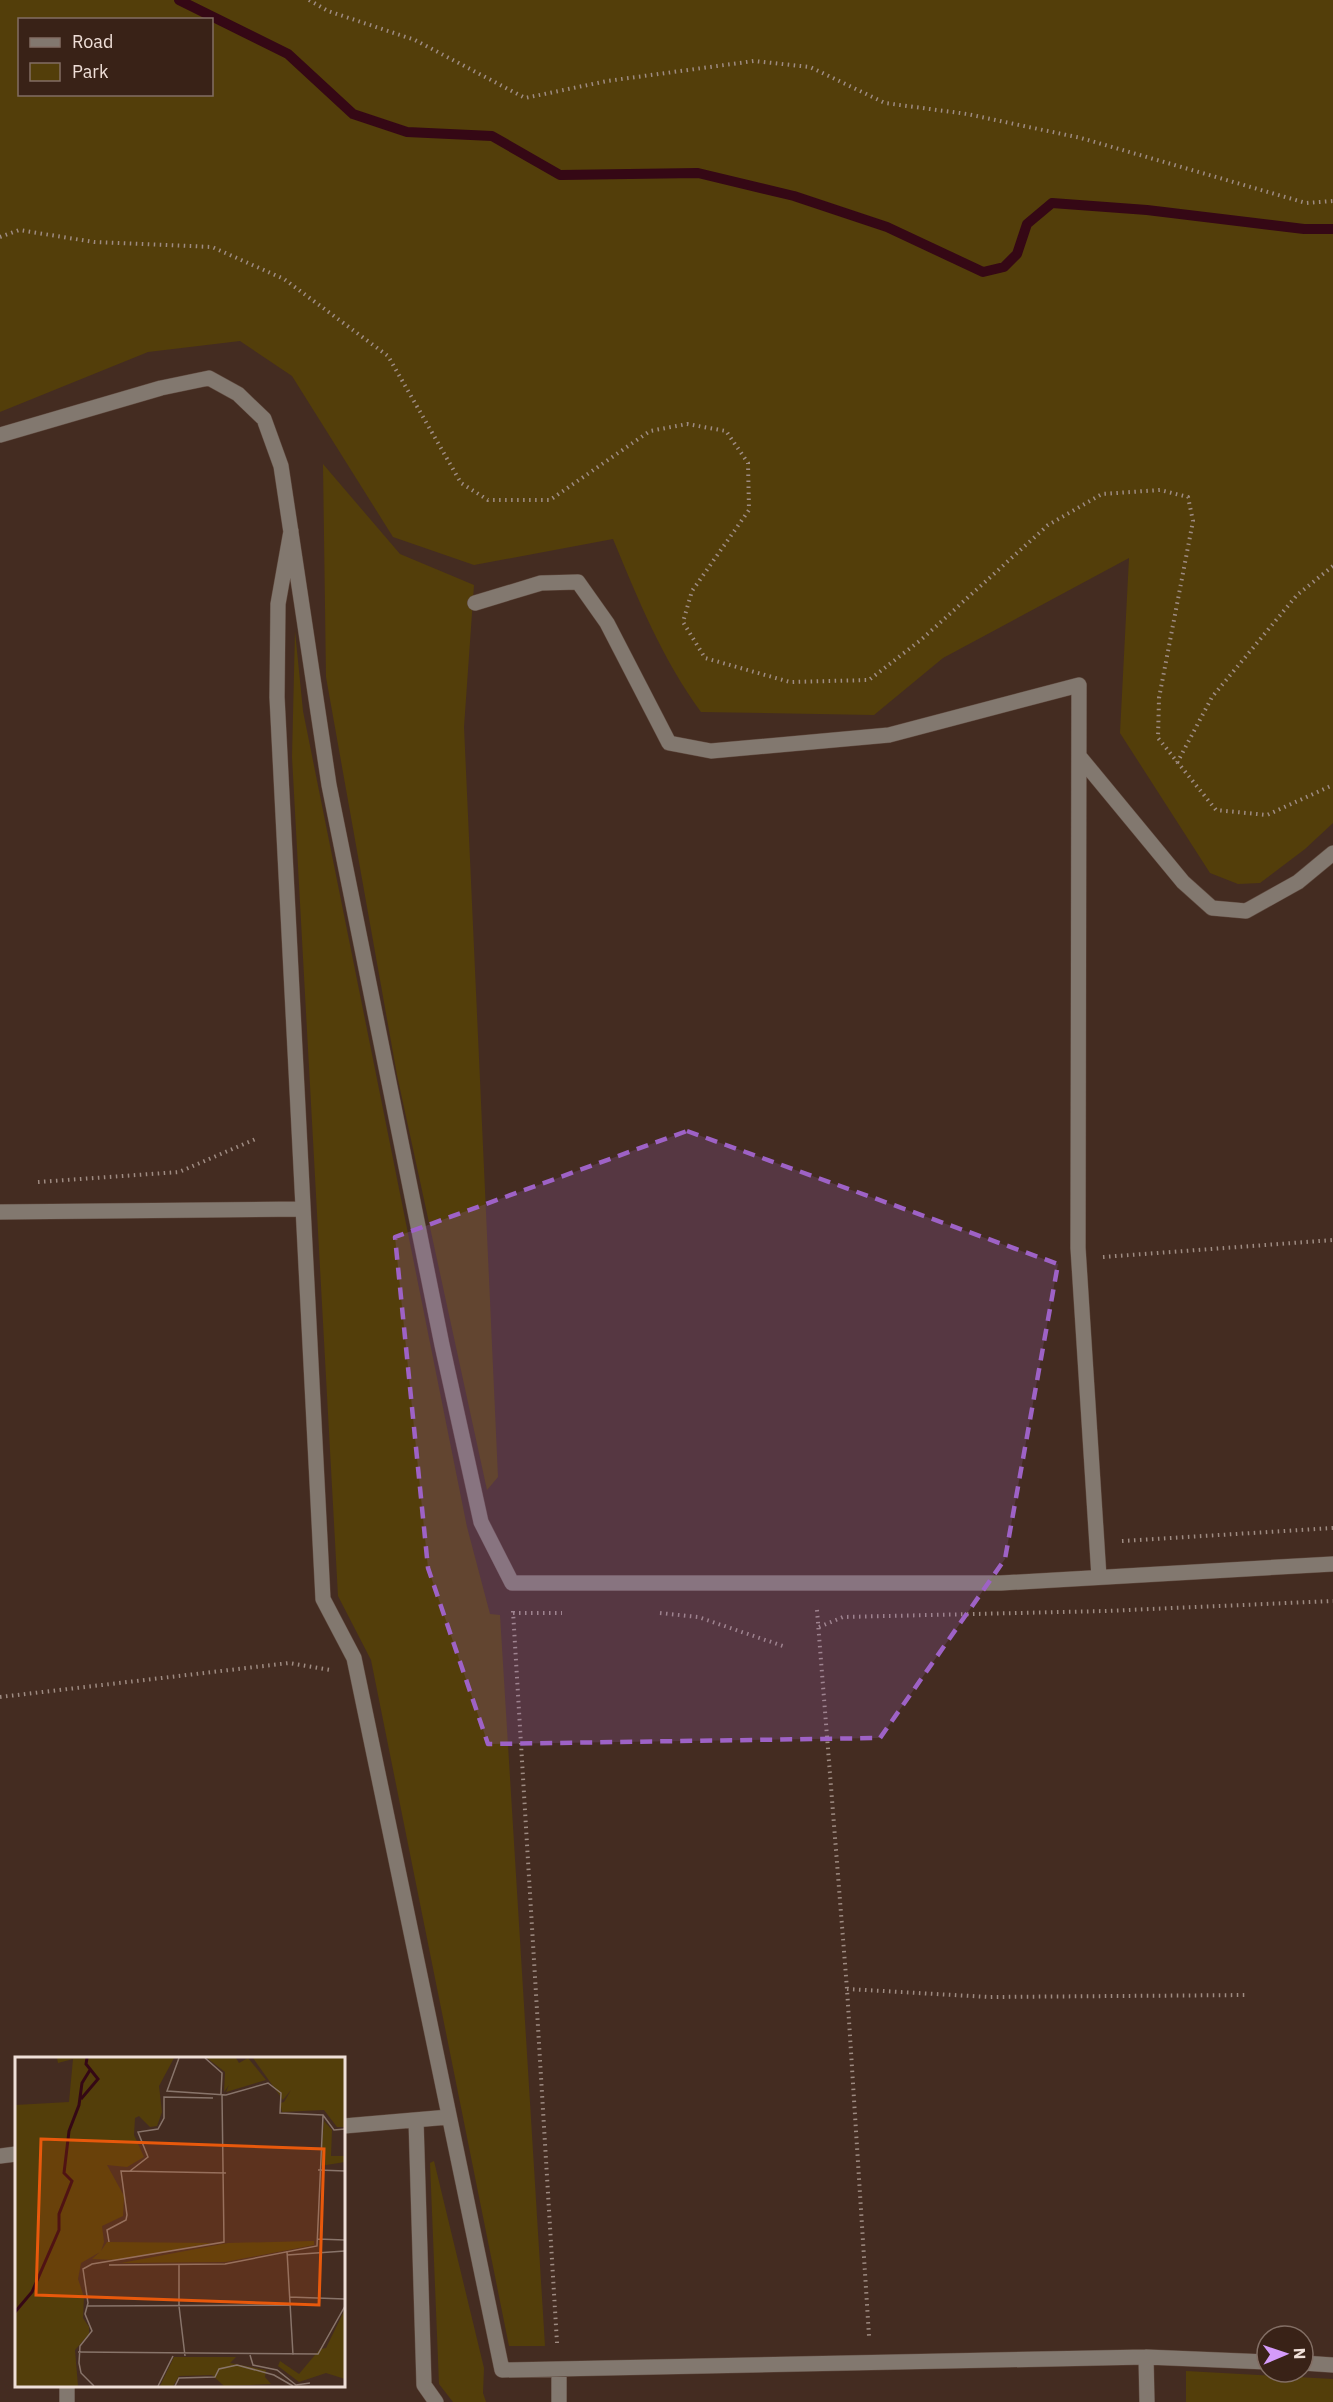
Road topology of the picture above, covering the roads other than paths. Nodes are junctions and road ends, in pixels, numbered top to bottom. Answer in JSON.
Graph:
{"nodes":[{"id":1,"x":0,"y":435,"type":"edge"},
{"id":2,"x":291,"y":531,"type":"junction"},
{"id":3,"x":475,"y":603,"type":"dead end"},
{"id":4,"x":1079,"y":756,"type":"junction"},
{"id":5,"x":1333,"y":853,"type":"edge"},
{"id":6,"x":303,"y":1209,"type":"junction"},
{"id":7,"x":0,"y":1212,"type":"edge"},
{"id":8,"x":1333,"y":1564,"type":"edge"},
{"id":9,"x":1099,"y":1577,"type":"junction"},
{"id":10,"x":449,"y":2117,"type":"junction"},
{"id":11,"x":416,"y":2120,"type":"junction"},
{"id":12,"x":345,"y":2126,"type":"edge"},
{"id":13,"x":15,"y":2154,"type":"edge"},
{"id":14,"x":0,"y":2156,"type":"edge"},
{"id":15,"x":1146,"y":2356,"type":"junction"},
{"id":16,"x":1255,"y":2361,"type":"edge"},
{"id":17,"x":1315,"y":2364,"type":"edge"},
{"id":18,"x":1333,"y":2365,"type":"edge"},
{"id":19,"x":559,"y":2369,"type":"junction"},
{"id":20,"x":436,"y":2402,"type":"edge"},
{"id":21,"x":559,"y":2402,"type":"edge"},
{"id":22,"x":1147,"y":2402,"type":"edge"}],
"edges":[{"from":1,"to":2,"type":"lane"},
{"from":2,"to":6,"type":"lane"},
{"from":2,"to":9,"type":"lane"},
{"from":3,"to":4,"type":"lane"},
{"from":4,"to":5,"type":"lane"},
{"from":4,"to":9,"type":"lane"},
{"from":6,"to":7,"type":"lane"},
{"from":6,"to":10,"type":"lane"},
{"from":8,"to":9,"type":"lane"},
{"from":10,"to":11,"type":"lane"},
{"from":10,"to":19,"type":"lane"},
{"from":11,"to":12,"type":"lane"},
{"from":11,"to":20,"type":"lane"},
{"from":13,"to":14,"type":"lane"},
{"from":15,"to":16,"type":"lane"},
{"from":15,"to":19,"type":"lane"},
{"from":15,"to":22,"type":"lane"},
{"from":17,"to":18,"type":"lane"},
{"from":19,"to":21,"type":"lane"}]}
